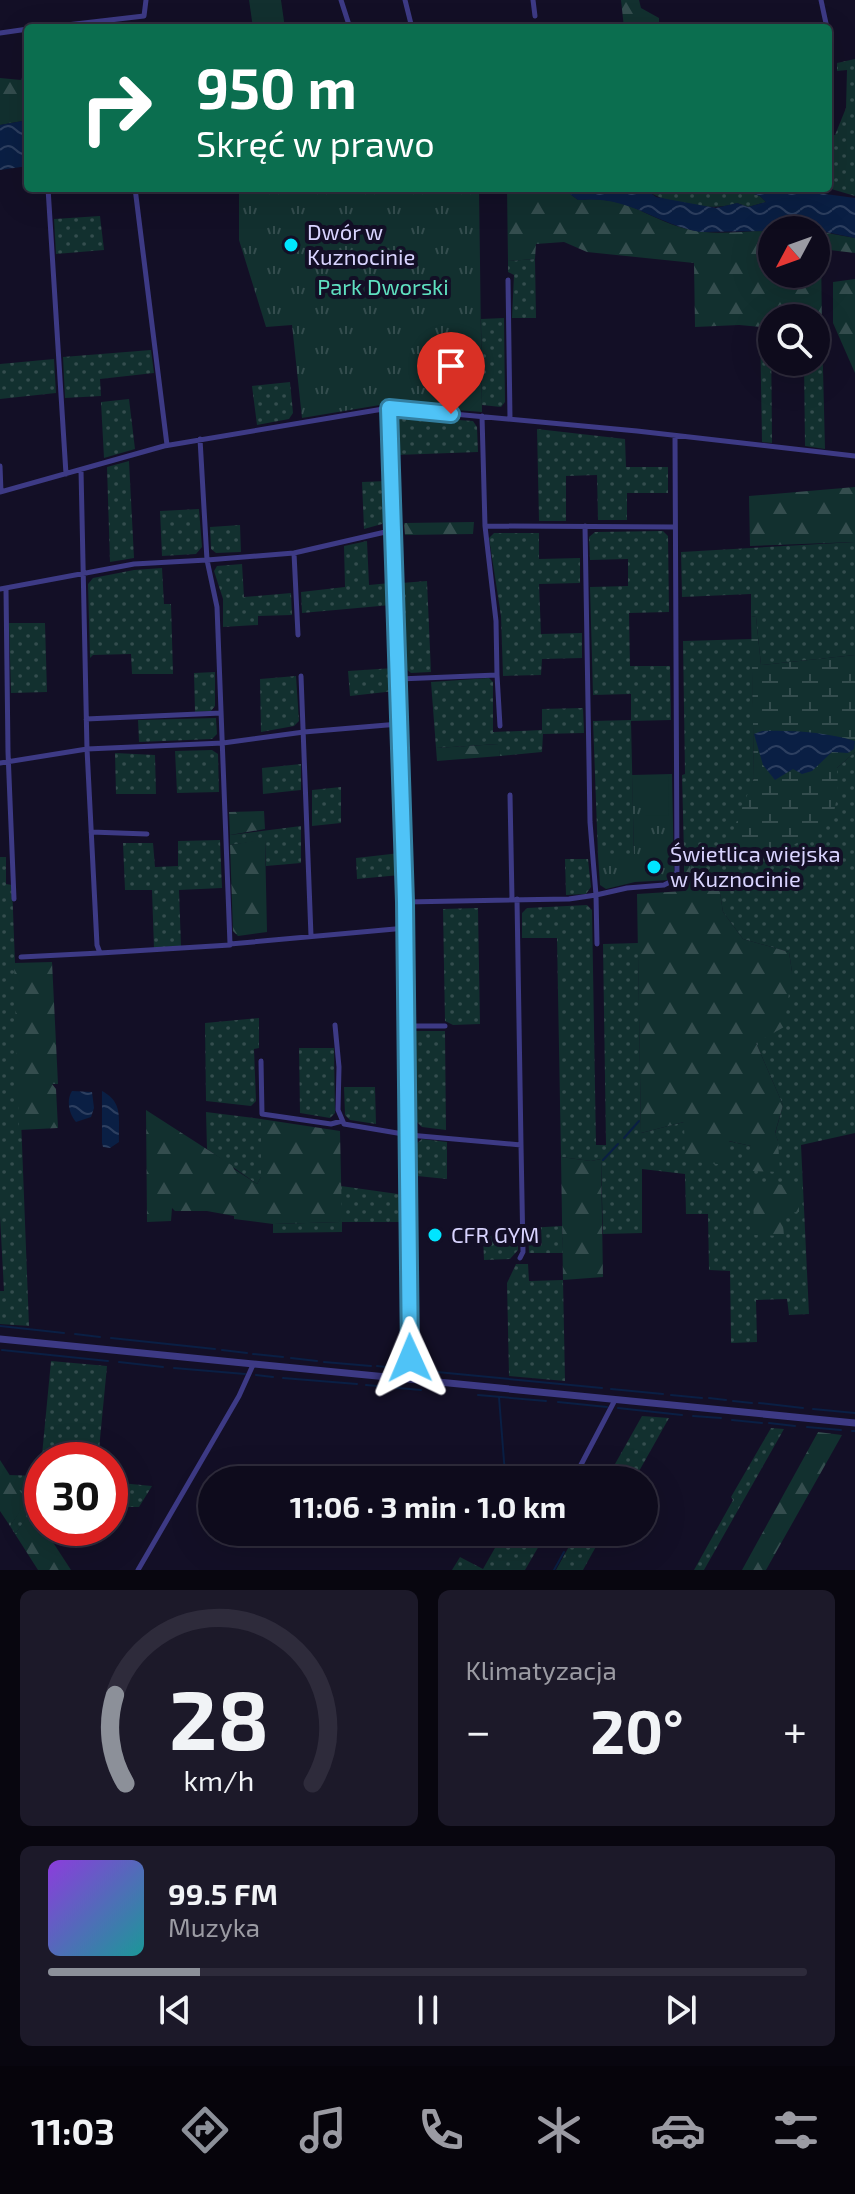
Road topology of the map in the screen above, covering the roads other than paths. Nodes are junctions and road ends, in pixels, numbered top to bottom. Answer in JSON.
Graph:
{"nodes":[{"id":1,"x":146,"y":0,"type":"edge"},
{"id":2,"x":341,"y":0,"type":"edge"},
{"id":3,"x":405,"y":0,"type":"edge"},
{"id":4,"x":533,"y":0,"type":"edge"},
{"id":5,"x":821,"y":0,"type":"edge"},
{"id":6,"x":146,"y":15,"type":"junction"},
{"id":7,"x":535,"y":16,"type":"dead end"},
{"id":8,"x":150,"y":22,"type":"dead end"},
{"id":9,"x":73,"y":24,"type":"edge"},
{"id":10,"x":349,"y":24,"type":"edge"},
{"id":11,"x":411,"y":24,"type":"edge"},
{"id":12,"x":827,"y":24,"type":"edge"},
{"id":13,"x":24,"y":30,"type":"edge"},
{"id":14,"x":0,"y":33,"type":"edge"},
{"id":15,"x":48,"y":192,"type":"edge"},
{"id":16,"x":135,"y":192,"type":"edge"},
{"id":17,"x":508,"y":280,"type":"dead end"},
{"id":18,"x":389,"y":408,"type":"junction"},
{"id":19,"x":482,"y":416,"type":"junction"},
{"id":20,"x":510,"y":419,"type":"junction"},
{"id":21,"x":675,"y":436,"type":"junction"},
{"id":22,"x":200,"y":439,"type":"junction"},
{"id":23,"x":167,"y":445,"type":"junction"},
{"id":24,"x":855,"y":456,"type":"edge"},
{"id":25,"x":0,"y":466,"type":"edge"},
{"id":26,"x":81,"y":470,"type":"junction"},
{"id":27,"x":66,"y":474,"type":"junction"},
{"id":28,"x":0,"y":492,"type":"edge"},
{"id":29,"x":485,"y":526,"type":"junction"},
{"id":30,"x":585,"y":526,"type":"junction"},
{"id":31,"x":675,"y":527,"type":"junction"},
{"id":32,"x":394,"y":530,"type":"junction"},
{"id":33,"x":294,"y":553,"type":"junction"},
{"id":34,"x":207,"y":560,"type":"junction"},
{"id":35,"x":83,"y":574,"type":"junction"},
{"id":36,"x":3,"y":589,"type":"edge"},
{"id":37,"x":298,"y":635,"type":"dead end"},
{"id":38,"x":497,"y":675,"type":"junction"},
{"id":39,"x":301,"y":676,"type":"dead end"},
{"id":40,"x":399,"y":679,"type":"junction"},
{"id":41,"x":221,"y":713,"type":"junction"},
{"id":42,"x":86,"y":719,"type":"junction"},
{"id":43,"x":399,"y":724,"type":"junction"},
{"id":44,"x":500,"y":726,"type":"dead end"},
{"id":45,"x":304,"y":732,"type":"junction"},
{"id":46,"x":223,"y":743,"type":"junction"},
{"id":47,"x":87,"y":749,"type":"junction"},
{"id":48,"x":0,"y":763,"type":"edge"},
{"id":49,"x":10,"y":763,"type":"junction"},
{"id":50,"x":510,"y":795,"type":"dead end"},
{"id":51,"x":91,"y":832,"type":"junction"},
{"id":52,"x":147,"y":834,"type":"dead end"},
{"id":53,"x":596,"y":895,"type":"junction"},
{"id":54,"x":14,"y":899,"type":"dead end"},
{"id":55,"x":514,"y":899,"type":"junction"},
{"id":56,"x":405,"y":902,"type":"junction"},
{"id":57,"x":406,"y":928,"type":"junction"},
{"id":58,"x":311,"y":936,"type":"junction"},
{"id":59,"x":230,"y":944,"type":"junction"},
{"id":60,"x":597,"y":944,"type":"dead end"},
{"id":61,"x":100,"y":953,"type":"junction"},
{"id":62,"x":21,"y":957,"type":"dead end"},
{"id":63,"x":335,"y":1025,"type":"dead end"},
{"id":64,"x":407,"y":1026,"type":"junction"},
{"id":65,"x":445,"y":1026,"type":"dead end"},
{"id":66,"x":261,"y":1061,"type":"dead end"},
{"id":67,"x":342,"y":1121,"type":"junction"},
{"id":68,"x":409,"y":1135,"type":"junction"},
{"id":69,"x":521,"y":1145,"type":"junction"},
{"id":70,"x":520,"y":1258,"type":"dead end"},
{"id":71,"x":0,"y":1339,"type":"edge"},
{"id":72,"x":253,"y":1365,"type":"junction"},
{"id":73,"x":411,"y":1378,"type":"junction"},
{"id":74,"x":615,"y":1400,"type":"junction"},
{"id":75,"x":855,"y":1423,"type":"edge"},
{"id":76,"x":580,"y":1466,"type":"edge"},
{"id":77,"x":138,"y":1570,"type":"edge"}],
"edges":[{"from":1,"to":6,"type":"street"},
{"from":2,"to":10,"type":"street"},
{"from":3,"to":11,"type":"street"},
{"from":4,"to":7,"type":"street"},
{"from":5,"to":12,"type":"street"},
{"from":6,"to":8,"type":"street"},
{"from":6,"to":9,"type":"street"},
{"from":13,"to":14,"type":"street"},
{"from":15,"to":27,"type":"street"},
{"from":16,"to":23,"type":"street"},
{"from":17,"to":20,"type":"street"},
{"from":18,"to":19,"type":"street"},
{"from":18,"to":22,"type":"street"},
{"from":18,"to":32,"type":"street"},
{"from":19,"to":20,"type":"street"},
{"from":19,"to":29,"type":"street"},
{"from":20,"to":21,"type":"street"},
{"from":21,"to":24,"type":"street"},
{"from":21,"to":31,"type":"street"},
{"from":22,"to":23,"type":"street"},
{"from":22,"to":34,"type":"street"},
{"from":23,"to":26,"type":"street"},
{"from":25,"to":28,"type":"street"},
{"from":26,"to":27,"type":"street"},
{"from":26,"to":35,"type":"street"},
{"from":27,"to":28,"type":"street"},
{"from":29,"to":30,"type":"street"},
{"from":29,"to":38,"type":"street"},
{"from":30,"to":31,"type":"street"},
{"from":30,"to":53,"type":"street"},
{"from":31,"to":53,"type":"street"},
{"from":32,"to":33,"type":"street"},
{"from":32,"to":40,"type":"street"},
{"from":33,"to":34,"type":"street"},
{"from":33,"to":37,"type":"street"},
{"from":34,"to":35,"type":"street"},
{"from":34,"to":41,"type":"street"},
{"from":35,"to":36,"type":"street"},
{"from":35,"to":42,"type":"street"},
{"from":36,"to":49,"type":"street"},
{"from":38,"to":40,"type":"street"},
{"from":38,"to":44,"type":"street"},
{"from":39,"to":45,"type":"street"},
{"from":40,"to":43,"type":"street"},
{"from":41,"to":42,"type":"street"},
{"from":41,"to":46,"type":"street"},
{"from":42,"to":47,"type":"street"},
{"from":43,"to":45,"type":"street"},
{"from":43,"to":56,"type":"street"},
{"from":45,"to":46,"type":"street"},
{"from":45,"to":58,"type":"street"},
{"from":46,"to":47,"type":"street"},
{"from":46,"to":59,"type":"street"},
{"from":47,"to":49,"type":"street"},
{"from":47,"to":51,"type":"street"},
{"from":48,"to":49,"type":"street"},
{"from":49,"to":54,"type":"street"},
{"from":50,"to":55,"type":"street"},
{"from":51,"to":52,"type":"street"},
{"from":51,"to":61,"type":"street"},
{"from":53,"to":55,"type":"street"},
{"from":53,"to":60,"type":"street"},
{"from":55,"to":56,"type":"street"},
{"from":55,"to":69,"type":"street"},
{"from":56,"to":57,"type":"street"},
{"from":57,"to":58,"type":"street"},
{"from":57,"to":64,"type":"street"},
{"from":58,"to":59,"type":"street"},
{"from":59,"to":61,"type":"street"},
{"from":61,"to":62,"type":"street"},
{"from":63,"to":67,"type":"street"},
{"from":64,"to":65,"type":"street"},
{"from":64,"to":68,"type":"street"},
{"from":66,"to":67,"type":"street"},
{"from":67,"to":68,"type":"street"},
{"from":68,"to":69,"type":"street"},
{"from":68,"to":73,"type":"street"},
{"from":69,"to":70,"type":"street"},
{"from":71,"to":72,"type":"street"},
{"from":72,"to":73,"type":"street"},
{"from":72,"to":77,"type":"street"},
{"from":73,"to":74,"type":"street"},
{"from":74,"to":75,"type":"street"},
{"from":74,"to":76,"type":"street"}]}
